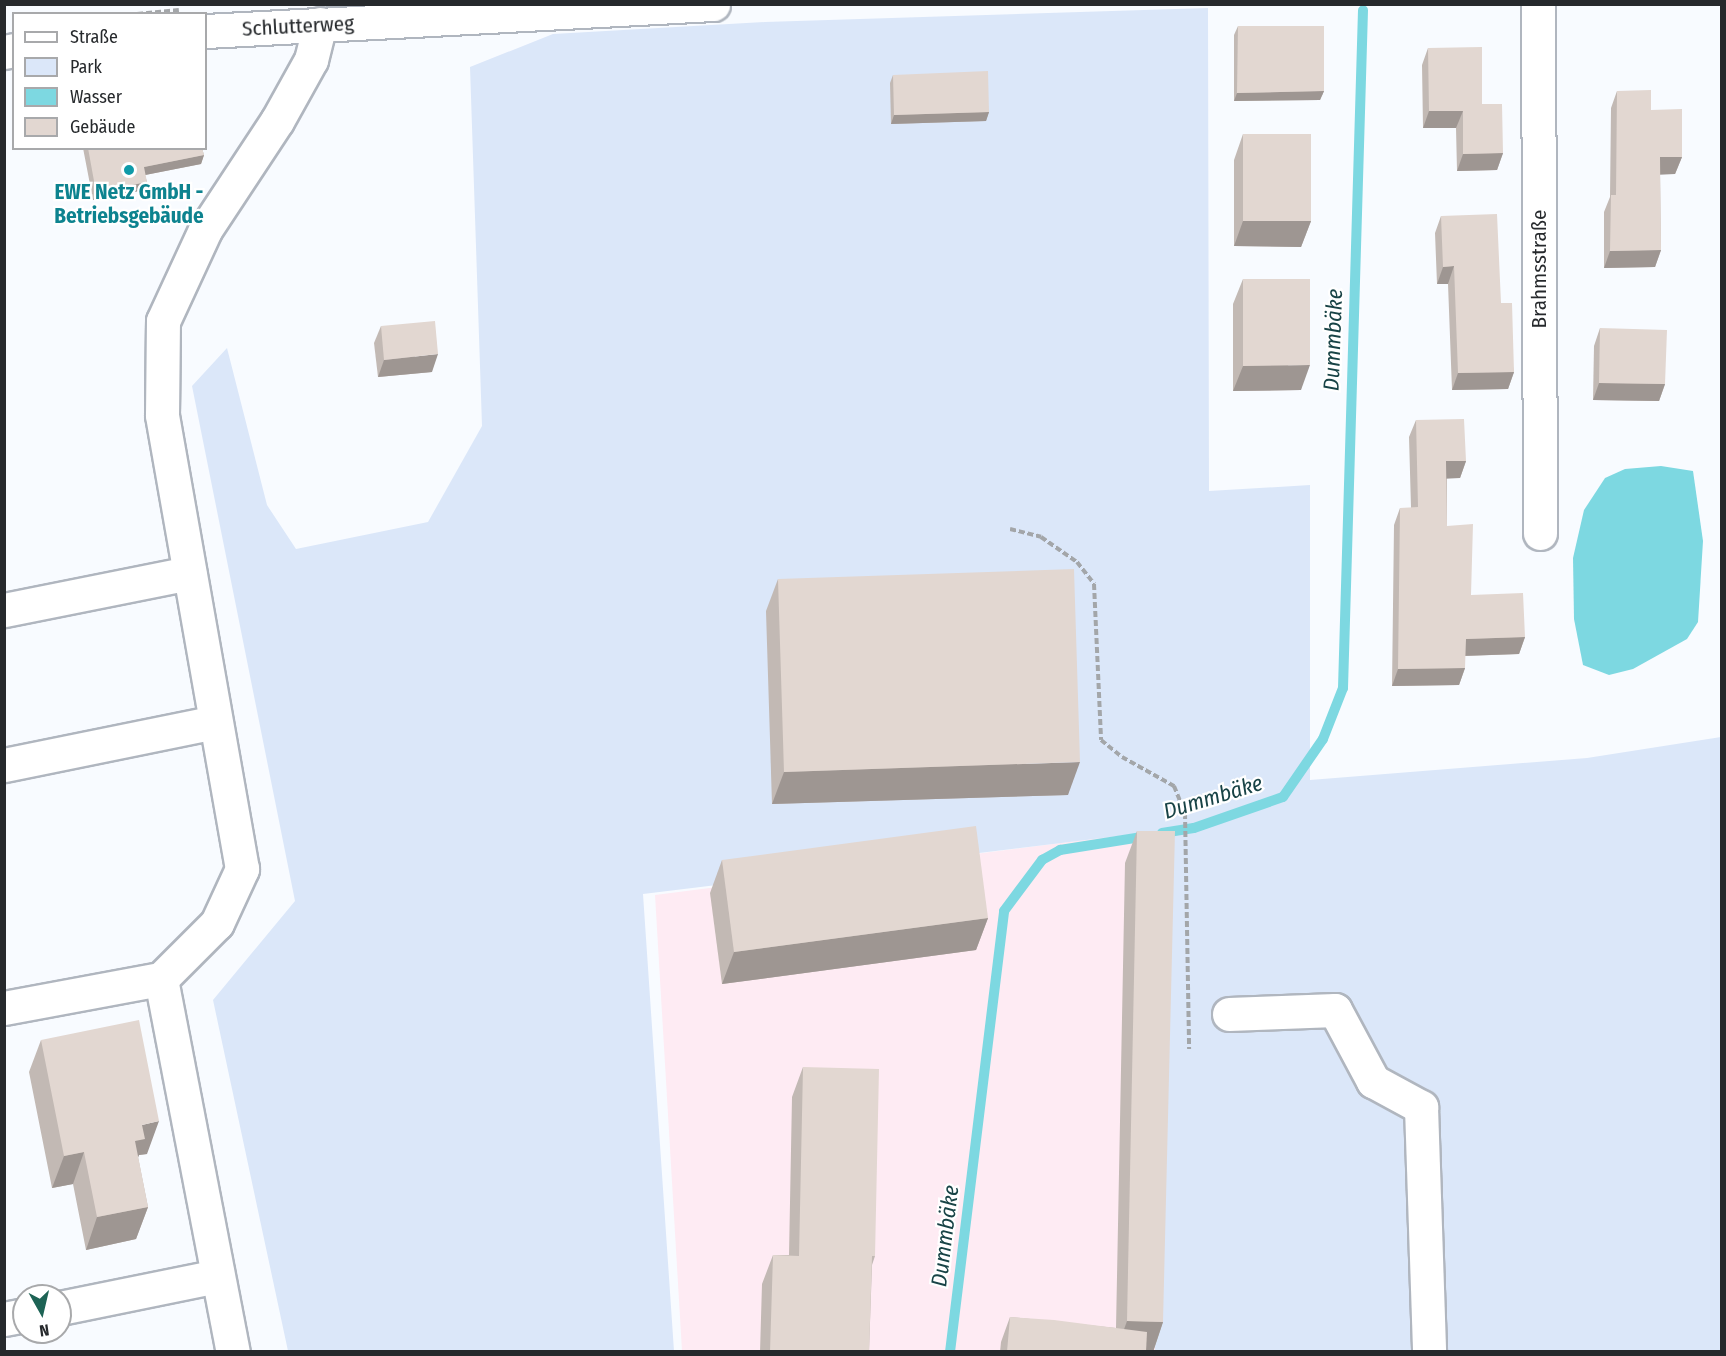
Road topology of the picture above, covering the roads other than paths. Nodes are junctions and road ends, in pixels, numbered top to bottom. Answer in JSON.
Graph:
{"nodes":[{"id":1,"x":713,"y":4,"type":"edge"},
{"id":2,"x":1538,"y":4,"type":"edge"},
{"id":3,"x":320,"y":24,"type":"junction"},
{"id":4,"x":207,"y":31,"type":"edge"},
{"id":5,"x":1539,"y":533,"type":"dead end"},
{"id":6,"x":189,"y":573,"type":"junction"},
{"id":7,"x":4,"y":610,"type":"edge"},
{"id":8,"x":215,"y":722,"type":"junction"},
{"id":9,"x":4,"y":765,"type":"edge"},
{"id":10,"x":161,"y":979,"type":"junction"},
{"id":11,"x":4,"y":1008,"type":"edge"},
{"id":12,"x":1229,"y":1014,"type":"dead end"},
{"id":13,"x":217,"y":1276,"type":"junction"},
{"id":14,"x":72,"y":1306,"type":"edge"},
{"id":15,"x":233,"y":1352,"type":"edge"},
{"id":16,"x":1429,"y":1352,"type":"edge"}],
"edges":[{"from":1,"to":3,"type":"street","name":"Schlutterweg"},
{"from":2,"to":5,"type":"street","name":"Brahmsstraße"},
{"from":3,"to":4,"type":"street","name":"Schlutterweg"},
{"from":3,"to":6,"type":"street"},
{"from":6,"to":7,"type":"street"},
{"from":6,"to":8,"type":"street"},
{"from":8,"to":9,"type":"street"},
{"from":8,"to":10,"type":"street"},
{"from":10,"to":11,"type":"street"},
{"from":10,"to":13,"type":"street"},
{"from":12,"to":16,"type":"street"},
{"from":13,"to":14,"type":"street"},
{"from":13,"to":15,"type":"street"}]}
